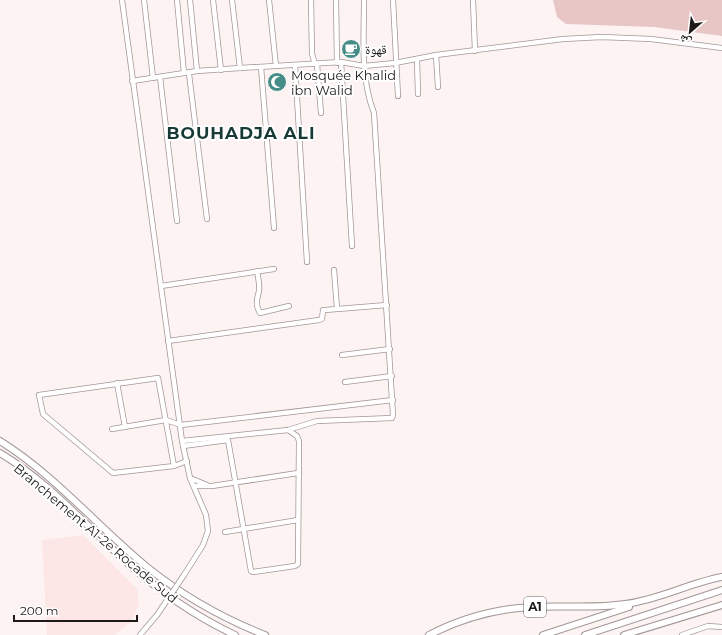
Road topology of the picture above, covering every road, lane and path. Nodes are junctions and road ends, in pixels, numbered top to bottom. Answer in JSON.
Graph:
{"nodes":[{"id":1,"x":122,"y":0,"type":"edge"},
{"id":2,"x":144,"y":0,"type":"edge"},
{"id":3,"x":177,"y":0,"type":"edge"},
{"id":4,"x":190,"y":0,"type":"edge"},
{"id":5,"x":213,"y":0,"type":"edge"},
{"id":6,"x":232,"y":0,"type":"edge"},
{"id":7,"x":269,"y":0,"type":"edge"},
{"id":8,"x":311,"y":0,"type":"edge"},
{"id":9,"x":336,"y":0,"type":"edge"},
{"id":10,"x":364,"y":0,"type":"edge"},
{"id":11,"x":393,"y":0,"type":"edge"},
{"id":12,"x":473,"y":0,"type":"edge"},
{"id":13,"x":722,"y":48,"type":"edge"},
{"id":14,"x":475,"y":51,"type":"junction"},
{"id":15,"x":436,"y":55,"type":"junction"},
{"id":16,"x":417,"y":60,"type":"junction"},
{"id":17,"x":339,"y":63,"type":"junction"},
{"id":18,"x":396,"y":63,"type":"junction"},
{"id":19,"x":316,"y":64,"type":"junction"},
{"id":20,"x":295,"y":65,"type":"junction"},
{"id":21,"x":276,"y":66,"type":"junction"},
{"id":22,"x":364,"y":66,"type":"junction"},
{"id":23,"x":261,"y":67,"type":"junction"},
{"id":24,"x":240,"y":68,"type":"junction"},
{"id":25,"x":221,"y":70,"type":"junction"},
{"id":26,"x":197,"y":71,"type":"junction"},
{"id":27,"x":187,"y":73,"type":"junction"},
{"id":28,"x":160,"y":77,"type":"junction"},
{"id":29,"x":153,"y":78,"type":"junction"},
{"id":30,"x":132,"y":81,"type":"junction"},
{"id":31,"x":438,"y":87,"type":"dead end"},
{"id":32,"x":418,"y":94,"type":"dead end"},
{"id":33,"x":398,"y":96,"type":"dead end"},
{"id":34,"x":321,"y":113,"type":"dead end"},
{"id":35,"x":206,"y":220,"type":"dead end"},
{"id":36,"x":177,"y":221,"type":"dead end"},
{"id":37,"x":274,"y":228,"type":"dead end"},
{"id":38,"x":352,"y":246,"type":"dead end"},
{"id":39,"x":307,"y":262,"type":"dead end"},
{"id":40,"x":274,"y":269,"type":"dead end"},
{"id":41,"x":334,"y":270,"type":"dead end"},
{"id":42,"x":257,"y":271,"type":"junction"},
{"id":43,"x":161,"y":286,"type":"junction"},
{"id":44,"x":387,"y":305,"type":"junction"},
{"id":45,"x":289,"y":306,"type":"dead end"},
{"id":46,"x":337,"y":308,"type":"junction"},
{"id":47,"x":168,"y":341,"type":"junction"},
{"id":48,"x":390,"y":349,"type":"junction"},
{"id":49,"x":342,"y":355,"type":"dead end"},
{"id":50,"x":392,"y":376,"type":"junction"},
{"id":51,"x":345,"y":382,"type":"dead end"},
{"id":52,"x":117,"y":383,"type":"junction"},
{"id":53,"x":394,"y":400,"type":"junction"},
{"id":54,"x":166,"y":420,"type":"junction"},
{"id":55,"x":180,"y":425,"type":"junction"},
{"id":56,"x":125,"y":427,"type":"junction"},
{"id":57,"x":112,"y":429,"type":"dead end"},
{"id":58,"x":288,"y":430,"type":"junction"},
{"id":59,"x":0,"y":441,"type":"edge"},
{"id":60,"x":183,"y":444,"type":"junction"},
{"id":61,"x":0,"y":453,"type":"edge"},
{"id":62,"x":187,"y":461,"type":"junction"},
{"id":63,"x":174,"y":466,"type":"junction"},
{"id":64,"x":298,"y":473,"type":"junction"},
{"id":65,"x":190,"y":478,"type":"junction"},
{"id":66,"x":236,"y":483,"type":"junction"},
{"id":67,"x":194,"y":486,"type":"junction"},
{"id":68,"x":210,"y":486,"type":"junction"},
{"id":69,"x":298,"y":520,"type":"junction"},
{"id":70,"x":243,"y":529,"type":"junction"},
{"id":71,"x":225,"y":532,"type":"dead end"},
{"id":72,"x":722,"y":577,"type":"edge"},
{"id":73,"x":722,"y":590,"type":"edge"},
{"id":74,"x":646,"y":601,"type":"junction"},
{"id":75,"x":722,"y":605,"type":"edge"},
{"id":76,"x":722,"y":627,"type":"edge"},
{"id":77,"x":689,"y":634,"type":"edge"},
{"id":78,"x":140,"y":635,"type":"edge"},
{"id":79,"x":235,"y":635,"type":"edge"},
{"id":80,"x":265,"y":635,"type":"edge"},
{"id":81,"x":429,"y":635,"type":"edge"},
{"id":82,"x":543,"y":635,"type":"edge"},
{"id":83,"x":585,"y":635,"type":"edge"},
{"id":84,"x":624,"y":635,"type":"edge"},
{"id":85,"x":682,"y":635,"type":"edge"}],
"edges":[{"from":1,"to":30,"type":"street"},
{"from":2,"to":29,"type":"street"},
{"from":3,"to":27,"type":"street"},
{"from":4,"to":26,"type":"street"},
{"from":5,"to":25,"type":"street"},
{"from":6,"to":24,"type":"street"},
{"from":7,"to":21,"type":"street"},
{"from":8,"to":19,"type":"street"},
{"from":9,"to":17,"type":"street"},
{"from":10,"to":22,"type":"street"},
{"from":11,"to":18,"type":"street"},
{"from":12,"to":14,"type":"street"},
{"from":13,"to":14,"type":"street"},
{"from":14,"to":15,"type":"street"},
{"from":15,"to":16,"type":"street"},
{"from":15,"to":31,"type":"street"},
{"from":16,"to":18,"type":"street"},
{"from":16,"to":32,"type":"street"},
{"from":17,"to":19,"type":"street"},
{"from":17,"to":22,"type":"street"},
{"from":17,"to":38,"type":"street"},
{"from":18,"to":22,"type":"street"},
{"from":18,"to":33,"type":"street"},
{"from":19,"to":20,"type":"street"},
{"from":19,"to":34,"type":"street"},
{"from":20,"to":21,"type":"street"},
{"from":20,"to":39,"type":"street"},
{"from":21,"to":23,"type":"street"},
{"from":22,"to":44,"type":"street"},
{"from":23,"to":24,"type":"street"},
{"from":23,"to":37,"type":"street"},
{"from":24,"to":25,"type":"street"},
{"from":25,"to":26,"type":"street"},
{"from":26,"to":27,"type":"street"},
{"from":27,"to":28,"type":"street"},
{"from":27,"to":35,"type":"street"},
{"from":28,"to":29,"type":"street"},
{"from":28,"to":36,"type":"street"},
{"from":29,"to":30,"type":"street"},
{"from":30,"to":43,"type":"street"},
{"from":40,"to":42,"type":"street"},
{"from":41,"to":46,"type":"street"},
{"from":42,"to":43,"type":"street"},
{"from":42,"to":45,"type":"street"},
{"from":43,"to":47,"type":"street"},
{"from":44,"to":46,"type":"street"},
{"from":44,"to":48,"type":"street"},
{"from":46,"to":47,"type":"street"},
{"from":47,"to":55,"type":"street"},
{"from":48,"to":49,"type":"street"},
{"from":48,"to":50,"type":"street"},
{"from":50,"to":51,"type":"street"},
{"from":50,"to":53,"type":"street"},
{"from":52,"to":54,"type":"street"},
{"from":52,"to":56,"type":"street"},
{"from":52,"to":63,"type":"street"},
{"from":53,"to":55,"type":"street"},
{"from":53,"to":58,"type":"street"},
{"from":54,"to":55,"type":"street"},
{"from":54,"to":56,"type":"street"},
{"from":54,"to":63,"type":"street"},
{"from":55,"to":60,"type":"street"},
{"from":56,"to":57,"type":"street"},
{"from":58,"to":60,"type":"street"},
{"from":58,"to":64,"type":"street"},
{"from":59,"to":80,"type":"highway","name":"Branchement A1-2e Rocade Sud"},
{"from":60,"to":62,"type":"street"},
{"from":60,"to":66,"type":"street"},
{"from":61,"to":79,"type":"highway","name":"Branchement A1-2e Rocade Sud"},
{"from":62,"to":63,"type":"street"},
{"from":62,"to":65,"type":"street"},
{"from":64,"to":66,"type":"street"},
{"from":64,"to":69,"type":"street"},
{"from":65,"to":67,"type":"street"},
{"from":65,"to":68,"type":"street"},
{"from":66,"to":68,"type":"street"},
{"from":66,"to":70,"type":"street"},
{"from":67,"to":68,"type":"street"},
{"from":67,"to":78,"type":"street","bridge":true},
{"from":69,"to":70,"type":"street"},
{"from":69,"to":70,"type":"street"},
{"from":70,"to":71,"type":"street"},
{"from":72,"to":74,"type":"highway","number":"A1"},
{"from":73,"to":83,"type":"highway"},
{"from":74,"to":81,"type":"highway","number":"A1"},
{"from":74,"to":82,"type":"highway"},
{"from":75,"to":84,"type":"main road"},
{"from":76,"to":77,"type":"street"},
{"from":77,"to":85,"type":"street"}]}
